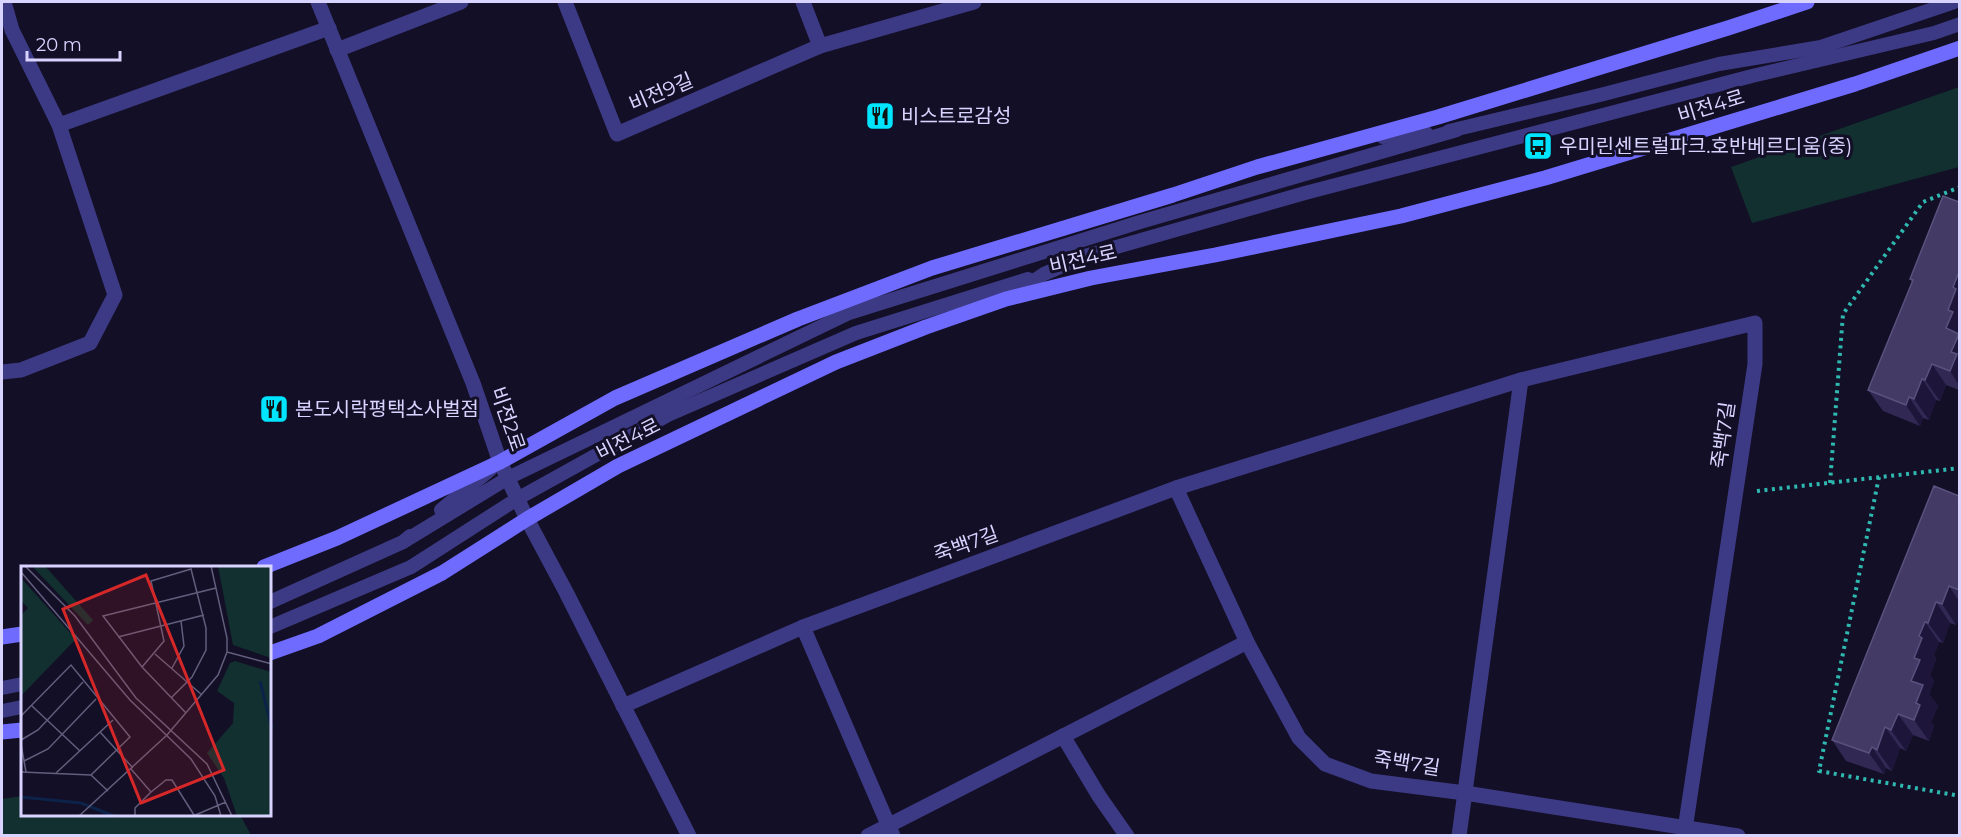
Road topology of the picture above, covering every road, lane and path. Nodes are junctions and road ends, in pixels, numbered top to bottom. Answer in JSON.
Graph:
{"nodes":[{"id":1,"x":4,"y":2,"type":"edge"},
{"id":2,"x":318,"y":2,"type":"edge"},
{"id":3,"x":461,"y":2,"type":"edge"},
{"id":4,"x":565,"y":2,"type":"edge"},
{"id":5,"x":803,"y":2,"type":"edge"},
{"id":6,"x":974,"y":2,"type":"edge"},
{"id":7,"x":1807,"y":2,"type":"edge"},
{"id":8,"x":1954,"y":2,"type":"edge"},
{"id":9,"x":1959,"y":24,"type":"edge"},
{"id":10,"x":328,"y":28,"type":"junction"},
{"id":11,"x":820,"y":46,"type":"junction"},
{"id":12,"x":1959,"y":48,"type":"edge"},
{"id":13,"x":337,"y":50,"type":"junction"},
{"id":14,"x":59,"y":125,"type":"junction"},
{"id":15,"x":1457,"y":130,"type":"junction"},
{"id":16,"x":1361,"y":139,"type":"junction"},
{"id":17,"x":1959,"y":187,"type":"edge"},
{"id":18,"x":1044,"y":274,"type":"junction"},
{"id":19,"x":1006,"y":299,"type":"junction"},
{"id":20,"x":2,"y":372,"type":"edge"},
{"id":21,"x":1521,"y":380,"type":"junction"},
{"id":22,"x":500,"y":462,"type":"junction"},
{"id":23,"x":1959,"y":468,"type":"edge"},
{"id":24,"x":1879,"y":477,"type":"junction"},
{"id":25,"x":508,"y":478,"type":"junction"},
{"id":26,"x":1830,"y":483,"type":"junction"},
{"id":27,"x":1176,"y":488,"type":"junction"},
{"id":28,"x":1736,"y":494,"type":"junction"},
{"id":29,"x":518,"y":499,"type":"junction"},
{"id":30,"x":527,"y":519,"type":"junction"},
{"id":31,"x":403,"y":542,"type":"junction"},
{"id":32,"x":266,"y":566,"type":"edge"},
{"id":33,"x":272,"y":601,"type":"edge"},
{"id":34,"x":272,"y":626,"type":"edge"},
{"id":35,"x":798,"y":629,"type":"junction"},
{"id":36,"x":21,"y":634,"type":"edge"},
{"id":37,"x":2,"y":637,"type":"edge"},
{"id":38,"x":1247,"y":642,"type":"junction"},
{"id":39,"x":272,"y":652,"type":"edge"},
{"id":40,"x":21,"y":684,"type":"edge"},
{"id":41,"x":2,"y":688,"type":"edge"},
{"id":42,"x":623,"y":706,"type":"junction"},
{"id":43,"x":21,"y":707,"type":"edge"},
{"id":44,"x":2,"y":711,"type":"edge"},
{"id":45,"x":21,"y":730,"type":"edge"},
{"id":46,"x":2,"y":732,"type":"edge"},
{"id":47,"x":1063,"y":736,"type":"junction"},
{"id":48,"x":1465,"y":793,"type":"junction"},
{"id":49,"x":1959,"y":796,"type":"edge"},
{"id":50,"x":891,"y":831,"type":"edge"},
{"id":51,"x":1685,"y":831,"type":"edge"},
{"id":52,"x":689,"y":836,"type":"edge"},
{"id":53,"x":868,"y":836,"type":"edge"},
{"id":54,"x":1127,"y":836,"type":"edge"},
{"id":55,"x":1459,"y":836,"type":"edge"},
{"id":56,"x":1737,"y":836,"type":"edge"}],
"edges":[{"from":1,"to":14,"type":"street"},
{"from":2,"to":10,"type":"street","name":"비전2로"},
{"from":3,"to":13,"type":"street"},
{"from":4,"to":11,"type":"street","name":"비전9길"},
{"from":5,"to":11,"type":"street"},
{"from":6,"to":11,"type":"street","name":"비전9길"},
{"from":7,"to":16,"type":"main road","name":"비전4로"},
{"from":8,"to":15,"type":"lane"},
{"from":9,"to":18,"type":"lane"},
{"from":10,"to":13,"type":"street","name":"비전2로"},
{"from":10,"to":14,"type":"street"},
{"from":12,"to":19,"type":"main road","name":"비전4로"},
{"from":13,"to":22,"type":"street","name":"비전2로"},
{"from":14,"to":20,"type":"street"},
{"from":15,"to":16,"type":"lane"},
{"from":15,"to":25,"type":"lane"},
{"from":16,"to":22,"type":"main road","name":"비전4로"},
{"from":17,"to":26,"type":"path"},
{"from":18,"to":19,"type":"lane"},
{"from":18,"to":29,"type":"lane"},
{"from":19,"to":30,"type":"main road","name":"비전4로"},
{"from":21,"to":27,"type":"street","name":"죽백7길"},
{"from":21,"to":28,"type":"street","name":"죽백7길"},
{"from":21,"to":48,"type":"street","name":"죽백7길"},
{"from":22,"to":25,"type":"street","name":"비전2로"},
{"from":22,"to":31,"type":"lane"},
{"from":22,"to":32,"type":"main road","name":"비전4로"},
{"from":23,"to":24,"type":"path"},
{"from":24,"to":26,"type":"path"},
{"from":24,"to":49,"type":"path"},
{"from":25,"to":29,"type":"street","name":"비전2로"},
{"from":25,"to":31,"type":"lane"},
{"from":26,"to":28,"type":"path"},
{"from":27,"to":35,"type":"street","name":"죽백7길"},
{"from":27,"to":38,"type":"street","name":"죽백7길"},
{"from":28,"to":51,"type":"street","name":"죽백7길"},
{"from":29,"to":30,"type":"street","name":"비전2로"},
{"from":29,"to":34,"type":"lane"},
{"from":30,"to":39,"type":"main road","name":"비전4로"},
{"from":30,"to":42,"type":"street","name":"비전2로"},
{"from":31,"to":33,"type":"lane"},
{"from":35,"to":42,"type":"street","name":"죽백7길"},
{"from":35,"to":50,"type":"street"},
{"from":36,"to":37,"type":"main road"},
{"from":38,"to":47,"type":"street"},
{"from":38,"to":48,"type":"street","name":"죽백7길"},
{"from":40,"to":41,"type":"lane"},
{"from":42,"to":52,"type":"street","name":"비전2로"},
{"from":43,"to":44,"type":"lane"},
{"from":45,"to":46,"type":"main road"},
{"from":47,"to":50,"type":"street"},
{"from":47,"to":54,"type":"street"},
{"from":48,"to":51,"type":"street"},
{"from":48,"to":55,"type":"street"},
{"from":50,"to":53,"type":"street"},
{"from":51,"to":56,"type":"street"}]}
